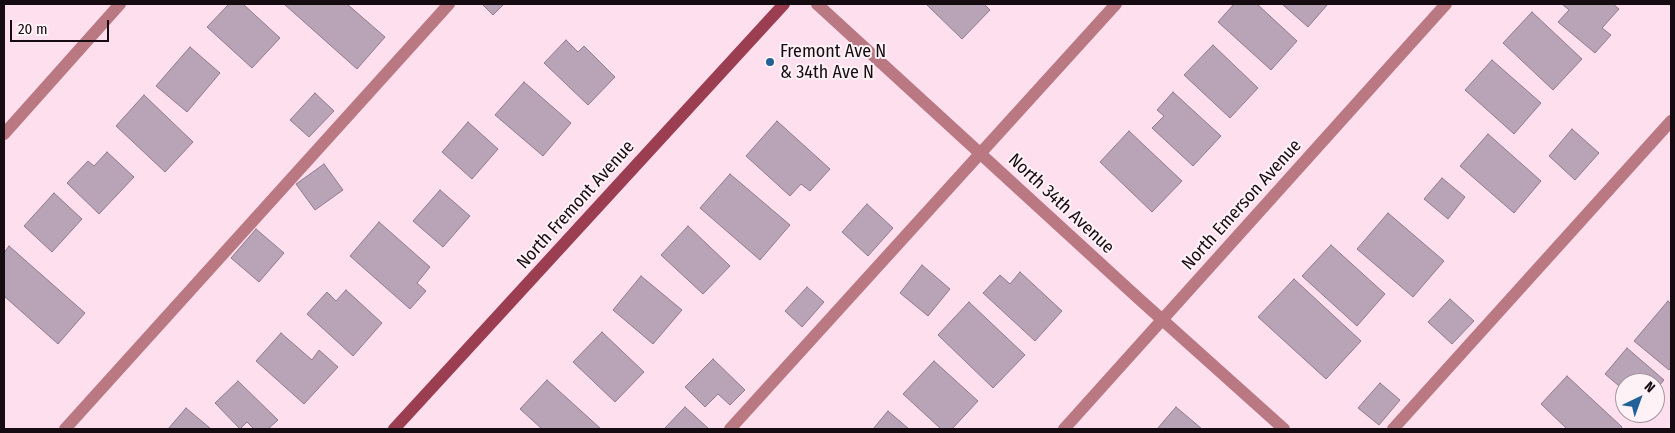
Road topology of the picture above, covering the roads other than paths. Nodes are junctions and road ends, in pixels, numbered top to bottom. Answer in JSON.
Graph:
{"nodes":[{"id":1,"x":120,"y":4,"type":"edge"},
{"id":2,"x":449,"y":4,"type":"edge"},
{"id":3,"x":784,"y":4,"type":"edge"},
{"id":4,"x":817,"y":4,"type":"edge"},
{"id":5,"x":1116,"y":4,"type":"edge"},
{"id":6,"x":1446,"y":4,"type":"edge"},
{"id":7,"x":1671,"y":121,"type":"edge"},
{"id":8,"x":4,"y":134,"type":"edge"},
{"id":9,"x":980,"y":154,"type":"junction"},
{"id":10,"x":1163,"y":320,"type":"junction"},
{"id":11,"x":65,"y":429,"type":"edge"},
{"id":12,"x":394,"y":429,"type":"edge"},
{"id":13,"x":730,"y":429,"type":"edge"},
{"id":14,"x":1064,"y":429,"type":"edge"},
{"id":15,"x":1284,"y":429,"type":"edge"},
{"id":16,"x":1393,"y":429,"type":"edge"}],
"edges":[{"from":1,"to":8,"type":"street"},
{"from":2,"to":11,"type":"street"},
{"from":3,"to":12,"type":"street","name":"North Fremont Avenue"},
{"from":4,"to":9,"type":"street","name":"North 34th Avenue"},
{"from":5,"to":9,"type":"street"},
{"from":6,"to":10,"type":"street","name":"North Emerson Avenue"},
{"from":7,"to":16,"type":"street"},
{"from":9,"to":10,"type":"street","name":"North 34th Avenue"},
{"from":9,"to":13,"type":"street"},
{"from":10,"to":14,"type":"street","name":"North Emerson Avenue"},
{"from":10,"to":15,"type":"street","name":"North 34th Avenue"}]}
